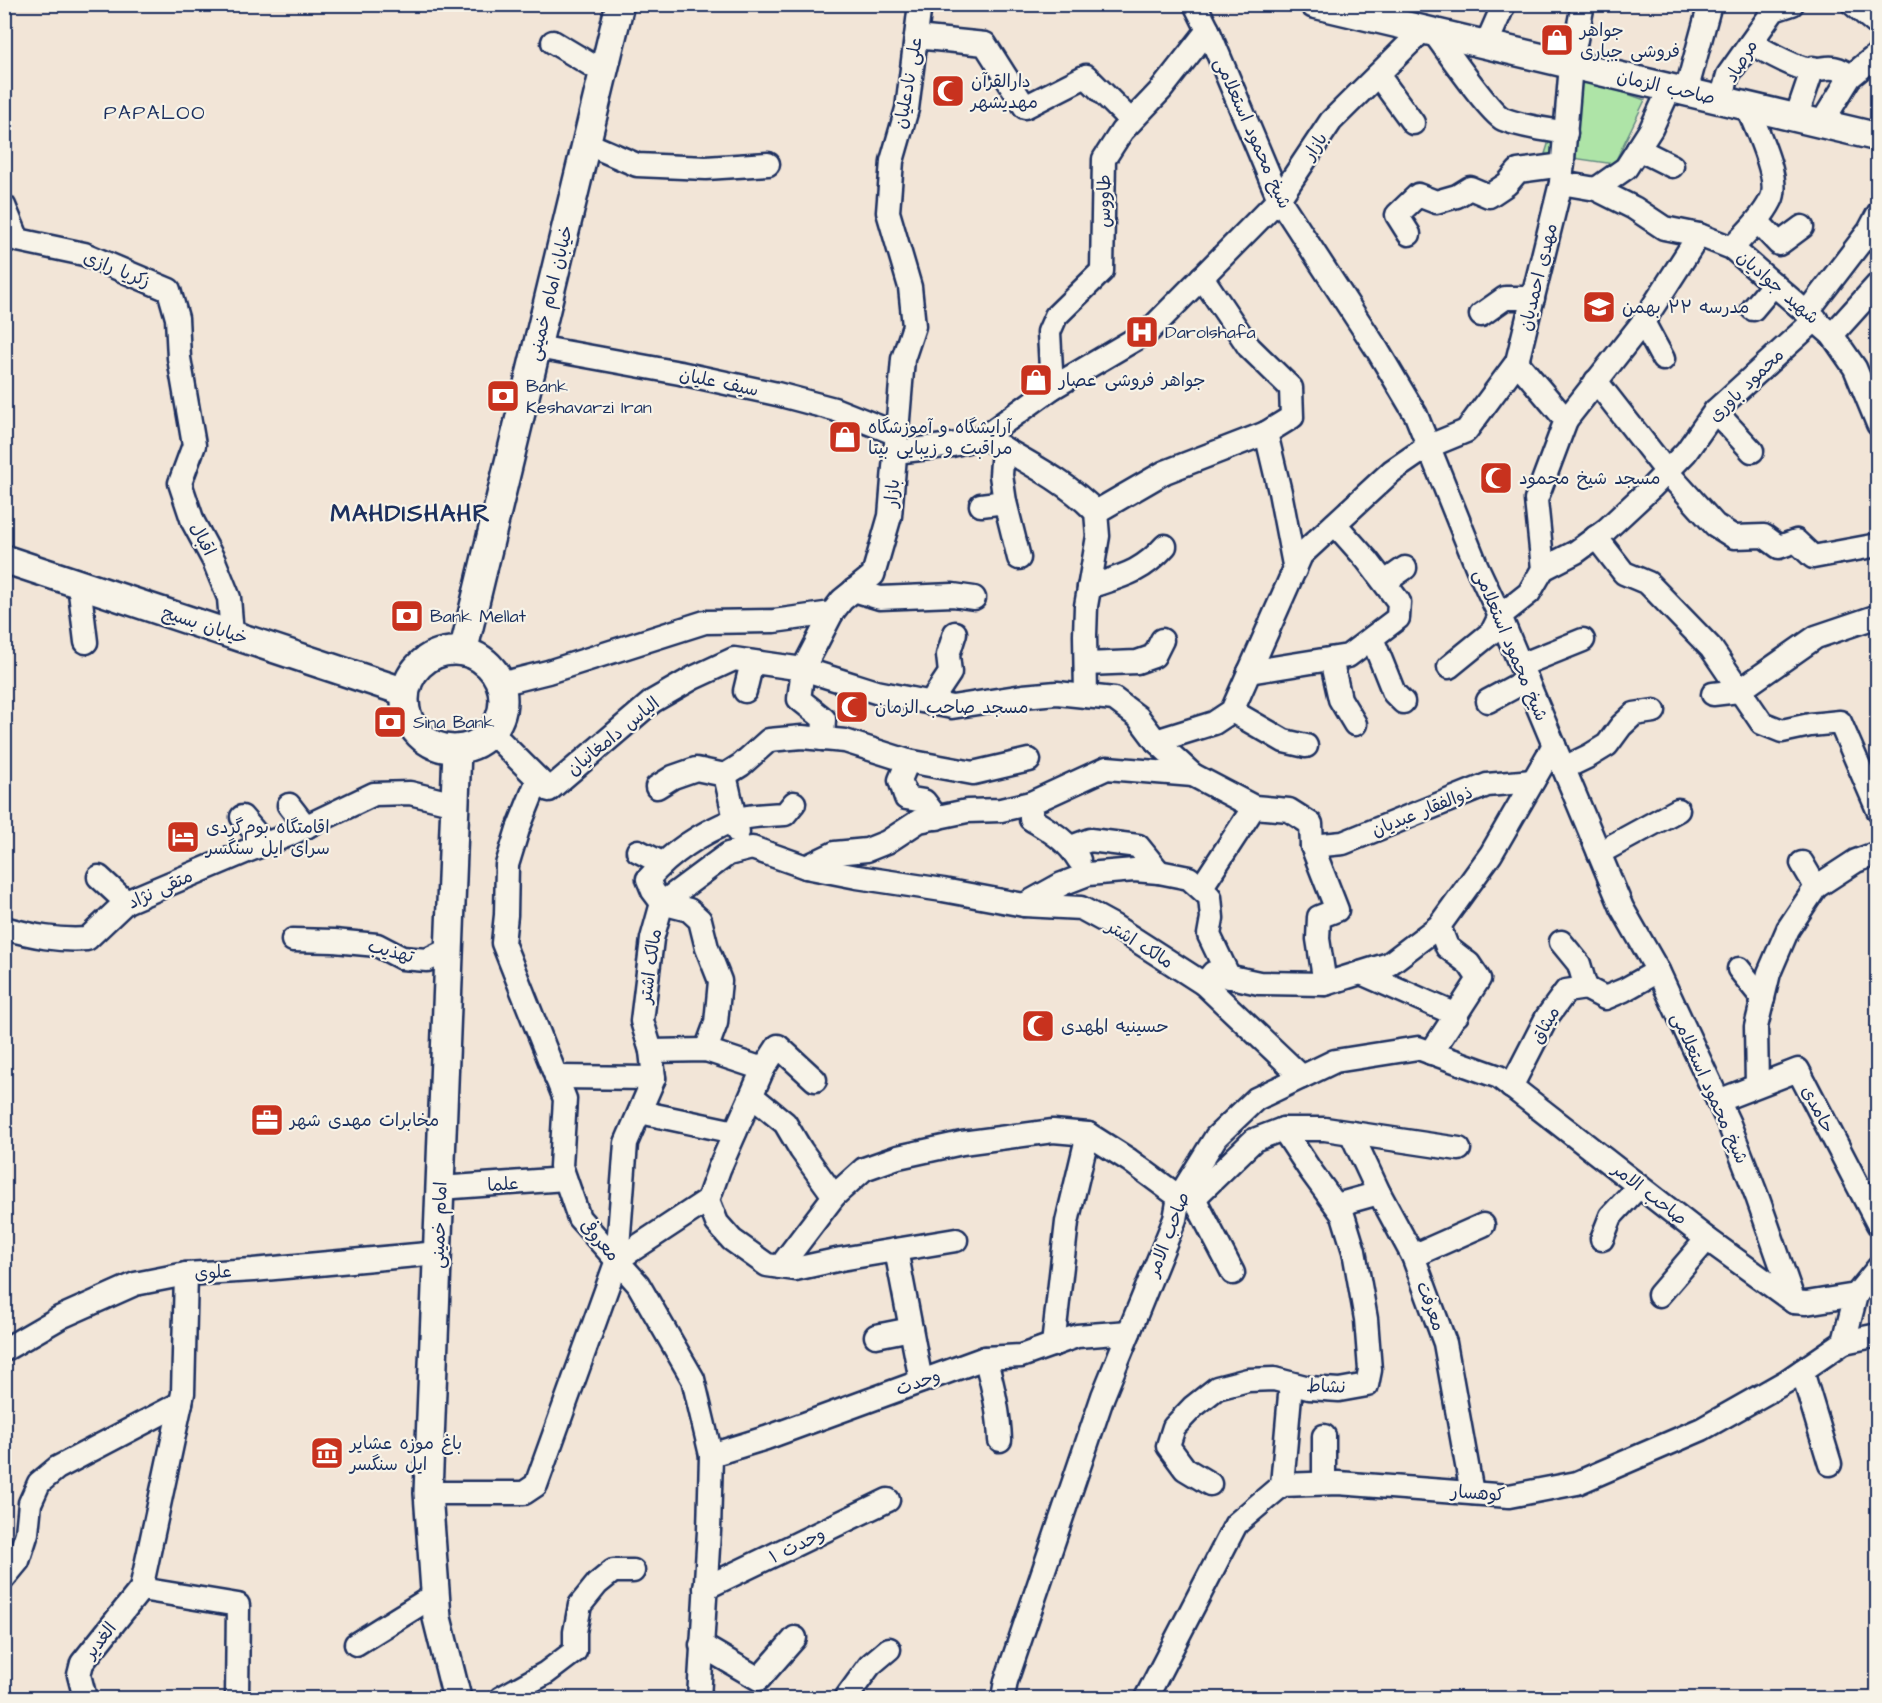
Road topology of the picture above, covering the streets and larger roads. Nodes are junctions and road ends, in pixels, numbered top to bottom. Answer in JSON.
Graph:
{"nodes":[{"id":1,"x":620,"y":4,"type":"edge"},
{"id":2,"x":920,"y":4,"type":"edge"},
{"id":3,"x":1195,"y":4,"type":"edge"},
{"id":4,"x":1314,"y":4,"type":"edge"},
{"id":5,"x":1583,"y":4,"type":"edge"},
{"id":6,"x":1710,"y":4,"type":"edge"},
{"id":7,"x":1792,"y":4,"type":"edge"},
{"id":8,"x":1853,"y":4,"type":"edge"},
{"id":9,"x":1502,"y":5,"type":"edge"},
{"id":10,"x":1878,"y":25,"type":"edge"},
{"id":11,"x":1208,"y":30,"type":"junction"},
{"id":12,"x":1428,"y":32,"type":"junction"},
{"id":13,"x":916,"y":37,"type":"junction"},
{"id":14,"x":553,"y":42,"type":"dead end"},
{"id":15,"x":1751,"y":43,"type":"junction"},
{"id":16,"x":1486,"y":45,"type":"junction"},
{"id":17,"x":1878,"y":54,"type":"edge"},
{"id":18,"x":1571,"y":65,"type":"junction"},
{"id":19,"x":1813,"y":68,"type":"junction"},
{"id":20,"x":603,"y":72,"type":"junction"},
{"id":21,"x":1378,"y":75,"type":"junction"},
{"id":22,"x":1850,"y":77,"type":"junction"},
{"id":23,"x":1678,"y":90,"type":"junction"},
{"id":24,"x":1734,"y":103,"type":"junction"},
{"id":25,"x":1131,"y":121,"type":"junction"},
{"id":26,"x":1808,"y":121,"type":"junction"},
{"id":27,"x":1413,"y":123,"type":"dead end"},
{"id":28,"x":1566,"y":133,"type":"junction"},
{"id":29,"x":1878,"y":137,"type":"edge"},
{"id":30,"x":586,"y":143,"type":"junction"},
{"id":31,"x":1638,"y":149,"type":"junction"},
{"id":32,"x":768,"y":164,"type":"dead end"},
{"id":33,"x":1672,"y":166,"type":"dead end"},
{"id":34,"x":1562,"y":174,"type":"junction"},
{"id":35,"x":1596,"y":189,"type":"junction"},
{"id":36,"x":1279,"y":199,"type":"junction"},
{"id":37,"x":4,"y":206,"type":"edge"},
{"id":38,"x":1878,"y":214,"type":"edge"},
{"id":39,"x":1757,"y":221,"type":"junction"},
{"id":40,"x":1802,"y":227,"type":"dead end"},
{"id":41,"x":1409,"y":234,"type":"dead end"},
{"id":42,"x":1699,"y":235,"type":"junction"},
{"id":43,"x":1732,"y":248,"type":"junction"},
{"id":44,"x":1202,"y":277,"type":"junction"},
{"id":45,"x":1774,"y":284,"type":"junction"},
{"id":46,"x":1878,"y":284,"type":"edge"},
{"id":47,"x":1533,"y":298,"type":"junction"},
{"id":48,"x":1753,"y":309,"type":"dead end"},
{"id":49,"x":1481,"y":315,"type":"dead end"},
{"id":50,"x":1643,"y":322,"type":"junction"},
{"id":51,"x":1818,"y":322,"type":"junction"},
{"id":52,"x":537,"y":347,"type":"junction"},
{"id":53,"x":1663,"y":359,"type":"dead end"},
{"id":54,"x":1517,"y":362,"type":"junction"},
{"id":55,"x":1596,"y":381,"type":"junction"},
{"id":56,"x":1052,"y":388,"type":"junction"},
{"id":57,"x":1715,"y":411,"type":"junction"},
{"id":58,"x":1566,"y":420,"type":"junction"},
{"id":59,"x":1878,"y":423,"type":"edge"},
{"id":60,"x":1266,"y":433,"type":"junction"},
{"id":61,"x":994,"y":442,"type":"junction"},
{"id":62,"x":897,"y":443,"type":"junction"},
{"id":63,"x":194,"y":445,"type":"joint"},
{"id":64,"x":1427,"y":447,"type":"junction"},
{"id":65,"x":1752,"y":452,"type":"dead end"},
{"id":66,"x":1667,"y":472,"type":"junction"},
{"id":67,"x":1005,"y":502,"type":"junction"},
{"id":68,"x":981,"y":505,"type":"dead end"},
{"id":69,"x":1096,"y":512,"type":"junction"},
{"id":70,"x":1335,"y":524,"type":"junction"},
{"id":71,"x":1596,"y":537,"type":"junction"},
{"id":72,"x":1878,"y":545,"type":"edge"},
{"id":73,"x":1165,"y":546,"type":"dead end"},
{"id":74,"x":1019,"y":558,"type":"dead end"},
{"id":75,"x":4,"y":559,"type":"edge"},
{"id":76,"x":1405,"y":568,"type":"dead end"},
{"id":77,"x":1543,"y":569,"type":"junction"},
{"id":78,"x":1294,"y":570,"type":"junction"},
{"id":79,"x":1385,"y":582,"type":"junction"},
{"id":80,"x":79,"y":584,"type":"junction"},
{"id":81,"x":1089,"y":587,"type":"junction"},
{"id":82,"x":854,"y":590,"type":"junction"},
{"id":83,"x":974,"y":598,"type":"dead end"},
{"id":84,"x":832,"y":613,"type":"junction"},
{"id":85,"x":1500,"y":616,"type":"junction"},
{"id":86,"x":1878,"y":616,"type":"edge"},
{"id":87,"x":955,"y":633,"type":"dead end"},
{"id":88,"x":232,"y":634,"type":"junction"},
{"id":89,"x":1372,"y":638,"type":"junction"},
{"id":90,"x":1162,"y":640,"type":"dead end"},
{"id":91,"x":1583,"y":640,"type":"dead end"},
{"id":92,"x":86,"y":642,"type":"dead end"},
{"id":93,"x":463,"y":652,"type":"junction"},
{"id":94,"x":1331,"y":659,"type":"junction"},
{"id":95,"x":752,"y":662,"type":"junction"},
{"id":96,"x":1086,"y":664,"type":"junction"},
{"id":97,"x":1449,"y":667,"type":"dead end"},
{"id":98,"x":803,"y":669,"type":"junction"},
{"id":99,"x":1249,"y":672,"type":"junction"},
{"id":100,"x":1524,"y":673,"type":"junction"},
{"id":101,"x":500,"y":684,"type":"junction"},
{"id":102,"x":745,"y":691,"type":"dead end"},
{"id":103,"x":1739,"y":691,"type":"junction"},
{"id":104,"x":405,"y":692,"type":"junction"},
{"id":105,"x":1713,"y":694,"type":"dead end"},
{"id":106,"x":1086,"y":696,"type":"junction"},
{"id":107,"x":1488,"y":701,"type":"dead end"},
{"id":108,"x":1403,"y":702,"type":"dead end"},
{"id":109,"x":930,"y":703,"type":"junction"},
{"id":110,"x":1232,"y":711,"type":"junction"},
{"id":111,"x":1654,"y":711,"type":"dead end"},
{"id":112,"x":1355,"y":724,"type":"dead end"},
{"id":113,"x":491,"y":732,"type":"junction"},
{"id":114,"x":823,"y":739,"type":"junction"},
{"id":115,"x":1156,"y":741,"type":"junction"},
{"id":116,"x":1554,"y":745,"type":"junction"},
{"id":117,"x":1306,"y":747,"type":"dead end"},
{"id":118,"x":457,"y":750,"type":"junction"},
{"id":119,"x":1029,"y":760,"type":"dead end"},
{"id":120,"x":908,"y":761,"type":"junction"},
{"id":121,"x":1564,"y":768,"type":"junction"},
{"id":122,"x":725,"y":775,"type":"junction"},
{"id":123,"x":1193,"y":775,"type":"junction"},
{"id":124,"x":1533,"y":781,"type":"junction"},
{"id":125,"x":543,"y":784,"type":"junction"},
{"id":126,"x":657,"y":787,"type":"dead end"},
{"id":127,"x":794,"y":803,"type":"dead end"},
{"id":128,"x":1031,"y":803,"type":"junction"},
{"id":129,"x":455,"y":804,"type":"junction"},
{"id":130,"x":289,"y":805,"type":"dead end"},
{"id":131,"x":1254,"y":807,"type":"junction"},
{"id":132,"x":1678,"y":810,"type":"dead end"},
{"id":133,"x":1878,"y":810,"type":"edge"},
{"id":134,"x":242,"y":817,"type":"dead end"},
{"id":135,"x":937,"y":818,"type":"junction"},
{"id":136,"x":735,"y":820,"type":"junction"},
{"id":137,"x":306,"y":826,"type":"junction"},
{"id":138,"x":887,"y":842,"type":"junction"},
{"id":139,"x":265,"y":844,"type":"junction"},
{"id":140,"x":1312,"y":846,"type":"junction"},
{"id":141,"x":1071,"y":847,"type":"junction"},
{"id":142,"x":912,"y":849,"type":"dead end"},
{"id":143,"x":743,"y":850,"type":"junction"},
{"id":144,"x":638,"y":851,"type":"dead end"},
{"id":145,"x":1599,"y":853,"type":"junction"},
{"id":146,"x":1878,"y":853,"type":"edge"},
{"id":147,"x":662,"y":863,"type":"junction"},
{"id":148,"x":1802,"y":863,"type":"dead end"},
{"id":149,"x":806,"y":867,"type":"junction"},
{"id":150,"x":1159,"y":872,"type":"junction"},
{"id":151,"x":1088,"y":874,"type":"junction"},
{"id":152,"x":99,"y":877,"type":"dead end"},
{"id":153,"x":1816,"y":887,"type":"junction"},
{"id":154,"x":1201,"y":888,"type":"junction"},
{"id":155,"x":126,"y":902,"type":"junction"},
{"id":156,"x":662,"y":903,"type":"junction"},
{"id":157,"x":1024,"y":905,"type":"junction"},
{"id":158,"x":1439,"y":926,"type":"junction"},
{"id":159,"x":4,"y":928,"type":"edge"},
{"id":160,"x":293,"y":940,"type":"dead end"},
{"id":161,"x":1561,"y":942,"type":"dead end"},
{"id":162,"x":450,"y":949,"type":"junction"},
{"id":163,"x":1739,"y":969,"type":"dead end"},
{"id":164,"x":1658,"y":971,"type":"junction"},
{"id":165,"x":1360,"y":973,"type":"junction"},
{"id":166,"x":1229,"y":977,"type":"junction"},
{"id":167,"x":1204,"y":984,"type":"junction"},
{"id":168,"x":1325,"y":984,"type":"junction"},
{"id":169,"x":1586,"y":988,"type":"junction"},
{"id":170,"x":1763,"y":999,"type":"junction"},
{"id":171,"x":1456,"y":1015,"type":"junction"},
{"id":172,"x":706,"y":1050,"type":"junction"},
{"id":173,"x":651,"y":1051,"type":"junction"},
{"id":174,"x":1431,"y":1053,"type":"junction"},
{"id":175,"x":763,"y":1069,"type":"junction"},
{"id":176,"x":556,"y":1077,"type":"junction"},
{"id":177,"x":1302,"y":1077,"type":"junction"},
{"id":178,"x":654,"y":1078,"type":"junction"},
{"id":179,"x":815,"y":1080,"type":"dead end"},
{"id":180,"x":1757,"y":1085,"type":"junction"},
{"id":181,"x":1511,"y":1087,"type":"junction"},
{"id":182,"x":752,"y":1096,"type":"junction"},
{"id":183,"x":1718,"y":1101,"type":"junction"},
{"id":184,"x":640,"y":1112,"type":"junction"},
{"id":185,"x":1283,"y":1129,"type":"junction"},
{"id":186,"x":735,"y":1132,"type":"junction"},
{"id":187,"x":1351,"y":1133,"type":"junction"},
{"id":188,"x":1088,"y":1134,"type":"junction"},
{"id":189,"x":1459,"y":1149,"type":"dead end"},
{"id":190,"x":565,"y":1179,"type":"junction"},
{"id":191,"x":1639,"y":1186,"type":"junction"},
{"id":192,"x":440,"y":1188,"type":"junction"},
{"id":193,"x":1379,"y":1193,"type":"junction"},
{"id":194,"x":834,"y":1196,"type":"junction"},
{"id":195,"x":1186,"y":1197,"type":"junction"},
{"id":196,"x":708,"y":1200,"type":"junction"},
{"id":197,"x":1336,"y":1205,"type":"junction"},
{"id":198,"x":1878,"y":1224,"type":"edge"},
{"id":199,"x":1482,"y":1225,"type":"dead end"},
{"id":200,"x":1602,"y":1239,"type":"dead end"},
{"id":201,"x":1707,"y":1239,"type":"junction"},
{"id":202,"x":956,"y":1240,"type":"dead end"},
{"id":203,"x":896,"y":1250,"type":"junction"},
{"id":204,"x":438,"y":1253,"type":"junction"},
{"id":205,"x":1413,"y":1256,"type":"junction"},
{"id":206,"x":617,"y":1260,"type":"junction"},
{"id":207,"x":780,"y":1267,"type":"junction"},
{"id":208,"x":1878,"y":1268,"type":"edge"},
{"id":209,"x":1233,"y":1273,"type":"dead end"},
{"id":210,"x":186,"y":1274,"type":"junction"},
{"id":211,"x":1659,"y":1295,"type":"dead end"},
{"id":212,"x":1856,"y":1295,"type":"junction"},
{"id":213,"x":1794,"y":1302,"type":"junction"},
{"id":214,"x":911,"y":1329,"type":"junction"},
{"id":215,"x":1129,"y":1332,"type":"junction"},
{"id":216,"x":1878,"y":1335,"type":"edge"},
{"id":217,"x":876,"y":1336,"type":"dead end"},
{"id":218,"x":1845,"y":1342,"type":"junction"},
{"id":219,"x":1053,"y":1345,"type":"junction"},
{"id":220,"x":4,"y":1350,"type":"edge"},
{"id":221,"x":985,"y":1358,"type":"junction"},
{"id":222,"x":1802,"y":1371,"type":"junction"},
{"id":223,"x":921,"y":1381,"type":"junction"},
{"id":224,"x":1291,"y":1384,"type":"junction"},
{"id":225,"x":181,"y":1403,"type":"junction"},
{"id":226,"x":1324,"y":1436,"type":"dead end"},
{"id":227,"x":1000,"y":1440,"type":"dead end"},
{"id":228,"x":711,"y":1455,"type":"junction"},
{"id":229,"x":1830,"y":1464,"type":"dead end"},
{"id":230,"x":1324,"y":1483,"type":"junction"},
{"id":231,"x":1210,"y":1484,"type":"dead end"},
{"id":232,"x":1282,"y":1485,"type":"junction"},
{"id":233,"x":428,"y":1493,"type":"junction"},
{"id":234,"x":1472,"y":1493,"type":"junction"},
{"id":235,"x":888,"y":1500,"type":"dead end"},
{"id":236,"x":9,"y":1566,"type":"edge"},
{"id":237,"x":633,"y":1571,"type":"dead end"},
{"id":238,"x":705,"y":1588,"type":"junction"},
{"id":239,"x":141,"y":1589,"type":"junction"},
{"id":240,"x":435,"y":1595,"type":"junction"},
{"id":241,"x":795,"y":1638,"type":"dead end"},
{"id":242,"x":356,"y":1644,"type":"dead end"},
{"id":243,"x":701,"y":1645,"type":"junction"},
{"id":244,"x":889,"y":1649,"type":"dead end"},
{"id":245,"x":85,"y":1698,"type":"edge"},
{"id":246,"x":237,"y":1698,"type":"edge"},
{"id":247,"x":457,"y":1698,"type":"edge"},
{"id":248,"x":501,"y":1698,"type":"edge"},
{"id":249,"x":699,"y":1698,"type":"edge"},
{"id":250,"x":846,"y":1698,"type":"edge"},
{"id":251,"x":1003,"y":1698,"type":"edge"},
{"id":252,"x":1146,"y":1698,"type":"edge"}],
"edges":[{"from":1,"to":20,"type":"street","name":"خیابان امام خمینی"},
{"from":2,"to":13,"type":"street","name":"علی نادعلیان"},
{"from":3,"to":11,"type":"street","name":"شیخ محمود استعلامی"},
{"from":4,"to":12,"type":"street","name":"صاحب الزمان"},
{"from":5,"to":18,"type":"street","name":"مهدی احمدیان"},
{"from":6,"to":23,"type":"street"},
{"from":7,"to":15,"type":"street","name":"مرصاد"},
{"from":8,"to":10,"type":"street"},
{"from":9,"to":16,"type":"street"},
{"from":11,"to":25,"type":"street","name":"طاووس"},
{"from":11,"to":36,"type":"street","name":"شیخ محمود استعلامی"},
{"from":12,"to":16,"type":"street","name":"صاحب الزمان"},
{"from":12,"to":21,"type":"street","name":"بازار"},
{"from":12,"to":28,"type":"street"},
{"from":13,"to":25,"type":"street"},
{"from":13,"to":62,"type":"street","name":"علی نادعلیان"},
{"from":14,"to":20,"type":"street"},
{"from":15,"to":19,"type":"street"},
{"from":15,"to":24,"type":"street","name":"مرصاد"},
{"from":16,"to":18,"type":"street","name":"صاحب الزمان"},
{"from":17,"to":22,"type":"street"},
{"from":18,"to":23,"type":"street","name":"صاحب الزمان"},
{"from":18,"to":28,"type":"street","name":"مهدی احمدیان"},
{"from":19,"to":22,"type":"street"},
{"from":19,"to":26,"type":"street"},
{"from":20,"to":30,"type":"street","name":"خیابان امام خمینی"},
{"from":21,"to":27,"type":"street"},
{"from":21,"to":36,"type":"street","name":"بازار"},
{"from":22,"to":26,"type":"street"},
{"from":23,"to":24,"type":"street","name":"صاحب الزمان"},
{"from":23,"to":31,"type":"street"},
{"from":24,"to":26,"type":"street","name":"صاحب الزمان"},
{"from":24,"to":39,"type":"street"},
{"from":25,"to":56,"type":"street","name":"طاووس"},
{"from":26,"to":29,"type":"street","name":"صاحب الزمان"},
{"from":28,"to":34,"type":"street","name":"مهدی احمدیان"},
{"from":30,"to":32,"type":"street"},
{"from":30,"to":52,"type":"street","name":"خیابان امام خمینی"},
{"from":31,"to":33,"type":"street"},
{"from":31,"to":35,"type":"street"},
{"from":34,"to":35,"type":"street","name":"شهید جوادیان"},
{"from":34,"to":41,"type":"street","name":"شهید جوادیان"},
{"from":34,"to":47,"type":"street","name":"مهدی احمدیان"},
{"from":35,"to":42,"type":"street","name":"شهید جوادیان"},
{"from":36,"to":44,"type":"street","name":"بازار"},
{"from":36,"to":64,"type":"street","name":"شیخ محمود استعلامی"},
{"from":37,"to":63,"type":"street","name":"زکریا رازی"},
{"from":38,"to":51,"type":"street"},
{"from":39,"to":40,"type":"street"},
{"from":39,"to":43,"type":"street"},
{"from":42,"to":43,"type":"street","name":"شهید جوادیان"},
{"from":42,"to":50,"type":"street"},
{"from":43,"to":45,"type":"street","name":"شهید جوادیان"},
{"from":44,"to":56,"type":"street","name":"بازار"},
{"from":44,"to":60,"type":"street"},
{"from":45,"to":48,"type":"street"},
{"from":45,"to":51,"type":"street","name":"شهید جوادیان"},
{"from":46,"to":51,"type":"street"},
{"from":47,"to":49,"type":"street"},
{"from":47,"to":54,"type":"street","name":"مهدی احمدیان"},
{"from":50,"to":53,"type":"street"},
{"from":50,"to":55,"type":"street"},
{"from":51,"to":57,"type":"street","name":"محمود باوری"},
{"from":51,"to":59,"type":"street","name":"شهید جوادیان"},
{"from":52,"to":62,"type":"street","name":"سیف علیان"},
{"from":52,"to":93,"type":"street","name":"خیابان امام خمینی"},
{"from":54,"to":58,"type":"street"},
{"from":54,"to":64,"type":"street","name":"مهدی احمدیان"},
{"from":55,"to":58,"type":"street"},
{"from":55,"to":66,"type":"street"},
{"from":56,"to":61,"type":"street","name":"بازار"},
{"from":57,"to":65,"type":"street"},
{"from":57,"to":66,"type":"street","name":"محمود باوری"},
{"from":58,"to":77,"type":"street"},
{"from":60,"to":69,"type":"street"},
{"from":60,"to":78,"type":"street"},
{"from":61,"to":62,"type":"street","name":"بازار"},
{"from":61,"to":67,"type":"street"},
{"from":61,"to":69,"type":"street"},
{"from":62,"to":82,"type":"street","name":"بازار"},
{"from":63,"to":88,"type":"street","name":"اقبال"},
{"from":64,"to":70,"type":"street","name":"مهدی احمدیان"},
{"from":64,"to":85,"type":"street","name":"شیخ محمود استعلامی"},
{"from":66,"to":71,"type":"street","name":"محمود باوری"},
{"from":66,"to":72,"type":"street"},
{"from":67,"to":68,"type":"street"},
{"from":67,"to":74,"type":"street"},
{"from":69,"to":81,"type":"street"},
{"from":70,"to":78,"type":"street","name":"مهدی احمدیان"},
{"from":70,"to":79,"type":"street"},
{"from":71,"to":77,"type":"street","name":"محمود باوری"},
{"from":71,"to":103,"type":"street"},
{"from":73,"to":81,"type":"street"},
{"from":75,"to":80,"type":"street","name":"خیابان بسیج"},
{"from":76,"to":79,"type":"street"},
{"from":77,"to":85,"type":"street"},
{"from":78,"to":99,"type":"street","name":"مهدی احمدیان"},
{"from":79,"to":89,"type":"street"},
{"from":80,"to":88,"type":"street","name":"خیابان بسیج"},
{"from":80,"to":92,"type":"street"},
{"from":81,"to":96,"type":"street"},
{"from":82,"to":83,"type":"street"},
{"from":82,"to":84,"type":"street","name":"بازار"},
{"from":84,"to":98,"type":"street","name":"بازار"},
{"from":84,"to":101,"type":"street"},
{"from":85,"to":97,"type":"street"},
{"from":85,"to":100,"type":"street","name":"شیخ محمود استعلامی"},
{"from":86,"to":103,"type":"street"},
{"from":87,"to":109,"type":"street"},
{"from":88,"to":104,"type":"street","name":"خیابان بسیج"},
{"from":89,"to":94,"type":"street"},
{"from":89,"to":108,"type":"street"},
{"from":90,"to":96,"type":"street"},
{"from":91,"to":100,"type":"street"},
{"from":93,"to":101,"type":"street"},
{"from":93,"to":104,"type":"street"},
{"from":94,"to":99,"type":"street"},
{"from":94,"to":112,"type":"street"},
{"from":95,"to":98,"type":"street","name":"الیاس دامغانیان"},
{"from":95,"to":102,"type":"street"},
{"from":95,"to":125,"type":"street","name":"الیاس دامغانیان"},
{"from":96,"to":106,"type":"street"},
{"from":98,"to":109,"type":"street","name":"الیاس دامغانیان"},
{"from":98,"to":114,"type":"street","name":"بازار"},
{"from":99,"to":110,"type":"street","name":"مهدی احمدیان"},
{"from":100,"to":107,"type":"street"},
{"from":100,"to":116,"type":"street","name":"شیخ محمود استعلامی"},
{"from":101,"to":113,"type":"street"},
{"from":103,"to":105,"type":"street"},
{"from":103,"to":133,"type":"street"},
{"from":104,"to":118,"type":"street"},
{"from":106,"to":109,"type":"street","name":"الیاس دامغانیان"},
{"from":106,"to":115,"type":"street","name":"الیاس دامغانیان"},
{"from":110,"to":115,"type":"street"},
{"from":110,"to":117,"type":"street"},
{"from":111,"to":121,"type":"street"},
{"from":113,"to":118,"type":"street"},
{"from":113,"to":125,"type":"street"},
{"from":114,"to":120,"type":"street"},
{"from":114,"to":122,"type":"street"},
{"from":115,"to":123,"type":"street","name":"الیاس دامغانیان"},
{"from":116,"to":121,"type":"street","name":"شیخ محمود استعلامی"},
{"from":116,"to":124,"type":"street"},
{"from":118,"to":129,"type":"street","name":"امام خمینی"},
{"from":119,"to":120,"type":"street"},
{"from":120,"to":135,"type":"street"},
{"from":121,"to":145,"type":"street","name":"شیخ محمود استعلامی"},
{"from":122,"to":126,"type":"street"},
{"from":122,"to":136,"type":"street"},
{"from":123,"to":128,"type":"street"},
{"from":123,"to":131,"type":"street","name":"الیاس دامغانیان"},
{"from":124,"to":140,"type":"street","name":"ذوالفقار عبدیان"},
{"from":124,"to":158,"type":"street"},
{"from":125,"to":176,"type":"street","name":"معروفی"},
{"from":127,"to":136,"type":"street"},
{"from":128,"to":135,"type":"street"},
{"from":128,"to":141,"type":"street"},
{"from":129,"to":137,"type":"street","name":"متقی نژاد"},
{"from":129,"to":162,"type":"street","name":"امام خمینی"},
{"from":130,"to":137,"type":"street"},
{"from":131,"to":140,"type":"street","name":"الیاس دامغانیان"},
{"from":131,"to":154,"type":"street"},
{"from":132,"to":145,"type":"street"},
{"from":134,"to":139,"type":"street"},
{"from":135,"to":138,"type":"street"},
{"from":136,"to":143,"type":"street"},
{"from":136,"to":147,"type":"street"},
{"from":137,"to":139,"type":"street","name":"متقی نژاد"},
{"from":138,"to":142,"type":"street"},
{"from":138,"to":149,"type":"street"},
{"from":139,"to":155,"type":"street","name":"متقی نژاد"},
{"from":140,"to":168,"type":"street","name":"الیاس دامغانیان"},
{"from":141,"to":150,"type":"street"},
{"from":141,"to":151,"type":"street"},
{"from":143,"to":149,"type":"street","name":"مالک اشتر"},
{"from":143,"to":156,"type":"street","name":"مالک اشتر"},
{"from":144,"to":147,"type":"street"},
{"from":145,"to":164,"type":"street","name":"شیخ محمود استعلامی"},
{"from":146,"to":153,"type":"street"},
{"from":147,"to":156,"type":"street"},
{"from":148,"to":153,"type":"street"},
{"from":149,"to":157,"type":"street","name":"مالک اشتر"},
{"from":150,"to":151,"type":"street"},
{"from":150,"to":154,"type":"street"},
{"from":151,"to":157,"type":"street"},
{"from":152,"to":155,"type":"street"},
{"from":153,"to":170,"type":"street"},
{"from":154,"to":166,"type":"street"},
{"from":155,"to":159,"type":"street","name":"متقی نژاد"},
{"from":156,"to":172,"type":"street"},
{"from":156,"to":173,"type":"street","name":"مالک اشتر"},
{"from":157,"to":167,"type":"street","name":"مالک اشتر"},
{"from":158,"to":165,"type":"street"},
{"from":158,"to":171,"type":"street"},
{"from":160,"to":162,"type":"street","name":"تهذیب"},
{"from":161,"to":169,"type":"street"},
{"from":162,"to":192,"type":"street","name":"امام خمینی"},
{"from":163,"to":170,"type":"street"},
{"from":164,"to":169,"type":"street"},
{"from":164,"to":183,"type":"street","name":"شیخ محمود استعلامی"},
{"from":165,"to":168,"type":"street"},
{"from":165,"to":171,"type":"street"},
{"from":166,"to":167,"type":"street"},
{"from":166,"to":168,"type":"street"},
{"from":167,"to":177,"type":"street","name":"مالک اشتر"},
{"from":169,"to":181,"type":"street","name":"میثاق"},
{"from":170,"to":180,"type":"street"},
{"from":171,"to":174,"type":"street"},
{"from":172,"to":173,"type":"street"},
{"from":172,"to":175,"type":"street"},
{"from":173,"to":178,"type":"street","name":"مالک اشتر"},
{"from":174,"to":177,"type":"street","name":"صاحب الامر"},
{"from":174,"to":181,"type":"street","name":"صاحب الامر"},
{"from":175,"to":179,"type":"street"},
{"from":175,"to":182,"type":"street"},
{"from":176,"to":178,"type":"street"},
{"from":176,"to":190,"type":"street","name":"معروفی"},
{"from":177,"to":195,"type":"street","name":"صاحب الامر"},
{"from":178,"to":184,"type":"street","name":"مالک اشتر"},
{"from":180,"to":183,"type":"street","name":"حامدی"},
{"from":180,"to":198,"type":"street","name":"حامدی"},
{"from":181,"to":191,"type":"street","name":"صاحب الامر"},
{"from":182,"to":186,"type":"street"},
{"from":182,"to":194,"type":"street"},
{"from":183,"to":213,"type":"street","name":"شیخ محمود استعلامی"},
{"from":184,"to":186,"type":"street"},
{"from":184,"to":206,"type":"street","name":"مالک اشتر"},
{"from":185,"to":187,"type":"street"},
{"from":185,"to":195,"type":"street"},
{"from":185,"to":197,"type":"street","name":"نشاط"},
{"from":186,"to":196,"type":"street"},
{"from":187,"to":189,"type":"street"},
{"from":187,"to":193,"type":"street","name":"معرفت"},
{"from":188,"to":194,"type":"street"},
{"from":188,"to":195,"type":"street"},
{"from":188,"to":219,"type":"street"},
{"from":190,"to":192,"type":"street","name":"علما"},
{"from":190,"to":206,"type":"street","name":"معروفی"},
{"from":191,"to":200,"type":"street"},
{"from":191,"to":201,"type":"street","name":"صاحب الامر"},
{"from":192,"to":204,"type":"street","name":"امام خمینی"},
{"from":193,"to":197,"type":"street"},
{"from":193,"to":205,"type":"street","name":"معرفت"},
{"from":194,"to":207,"type":"street"},
{"from":195,"to":209,"type":"street"},
{"from":195,"to":215,"type":"street","name":"صاحب الامر"},
{"from":196,"to":206,"type":"street"},
{"from":196,"to":207,"type":"street"},
{"from":197,"to":224,"type":"street","name":"نشاط"},
{"from":199,"to":205,"type":"street"},
{"from":201,"to":211,"type":"street"},
{"from":201,"to":213,"type":"street","name":"صاحب الامر"},
{"from":202,"to":203,"type":"street"},
{"from":203,"to":207,"type":"street"},
{"from":203,"to":214,"type":"street"},
{"from":204,"to":210,"type":"street","name":"علوی"},
{"from":204,"to":233,"type":"street","name":"امام خمینی"},
{"from":205,"to":234,"type":"street","name":"معرفت"},
{"from":206,"to":228,"type":"street","name":"معروفی"},
{"from":206,"to":233,"type":"street","name":"مالک اشتر"},
{"from":208,"to":212,"type":"street"},
{"from":210,"to":220,"type":"street","name":"علوی"},
{"from":210,"to":225,"type":"street"},
{"from":212,"to":213,"type":"street"},
{"from":212,"to":218,"type":"street"},
{"from":214,"to":217,"type":"street"},
{"from":214,"to":223,"type":"street"},
{"from":215,"to":219,"type":"street","name":"وحدت"},
{"from":215,"to":251,"type":"street","name":"صاحب الامر"},
{"from":216,"to":218,"type":"street"},
{"from":218,"to":222,"type":"street","name":"کوهسار"},
{"from":219,"to":221,"type":"street","name":"وحدت"},
{"from":221,"to":223,"type":"street","name":"وحدت"},
{"from":221,"to":227,"type":"street"},
{"from":222,"to":229,"type":"street"},
{"from":222,"to":234,"type":"street","name":"کوهسار"},
{"from":223,"to":228,"type":"street","name":"وحدت"},
{"from":224,"to":231,"type":"street","name":"نشاط"},
{"from":224,"to":232,"type":"street"},
{"from":225,"to":236,"type":"street"},
{"from":225,"to":239,"type":"street"},
{"from":226,"to":230,"type":"street"},
{"from":228,"to":238,"type":"street","name":"معروفی"},
{"from":230,"to":232,"type":"street","name":"کوهسار"},
{"from":230,"to":234,"type":"street","name":"کوهسار"},
{"from":232,"to":252,"type":"street"},
{"from":233,"to":240,"type":"street","name":"امام خمینی"},
{"from":235,"to":238,"type":"street","name":"وحدت ۱"},
{"from":237,"to":248,"type":"street"},
{"from":238,"to":243,"type":"street","name":"معروفی"},
{"from":239,"to":245,"type":"street","name":"الغدیر"},
{"from":239,"to":246,"type":"street"},
{"from":240,"to":242,"type":"street"},
{"from":240,"to":247,"type":"street","name":"امام خمینی"},
{"from":241,"to":243,"type":"street"},
{"from":243,"to":249,"type":"street","name":"معروفی"},
{"from":244,"to":250,"type":"street"}]}
